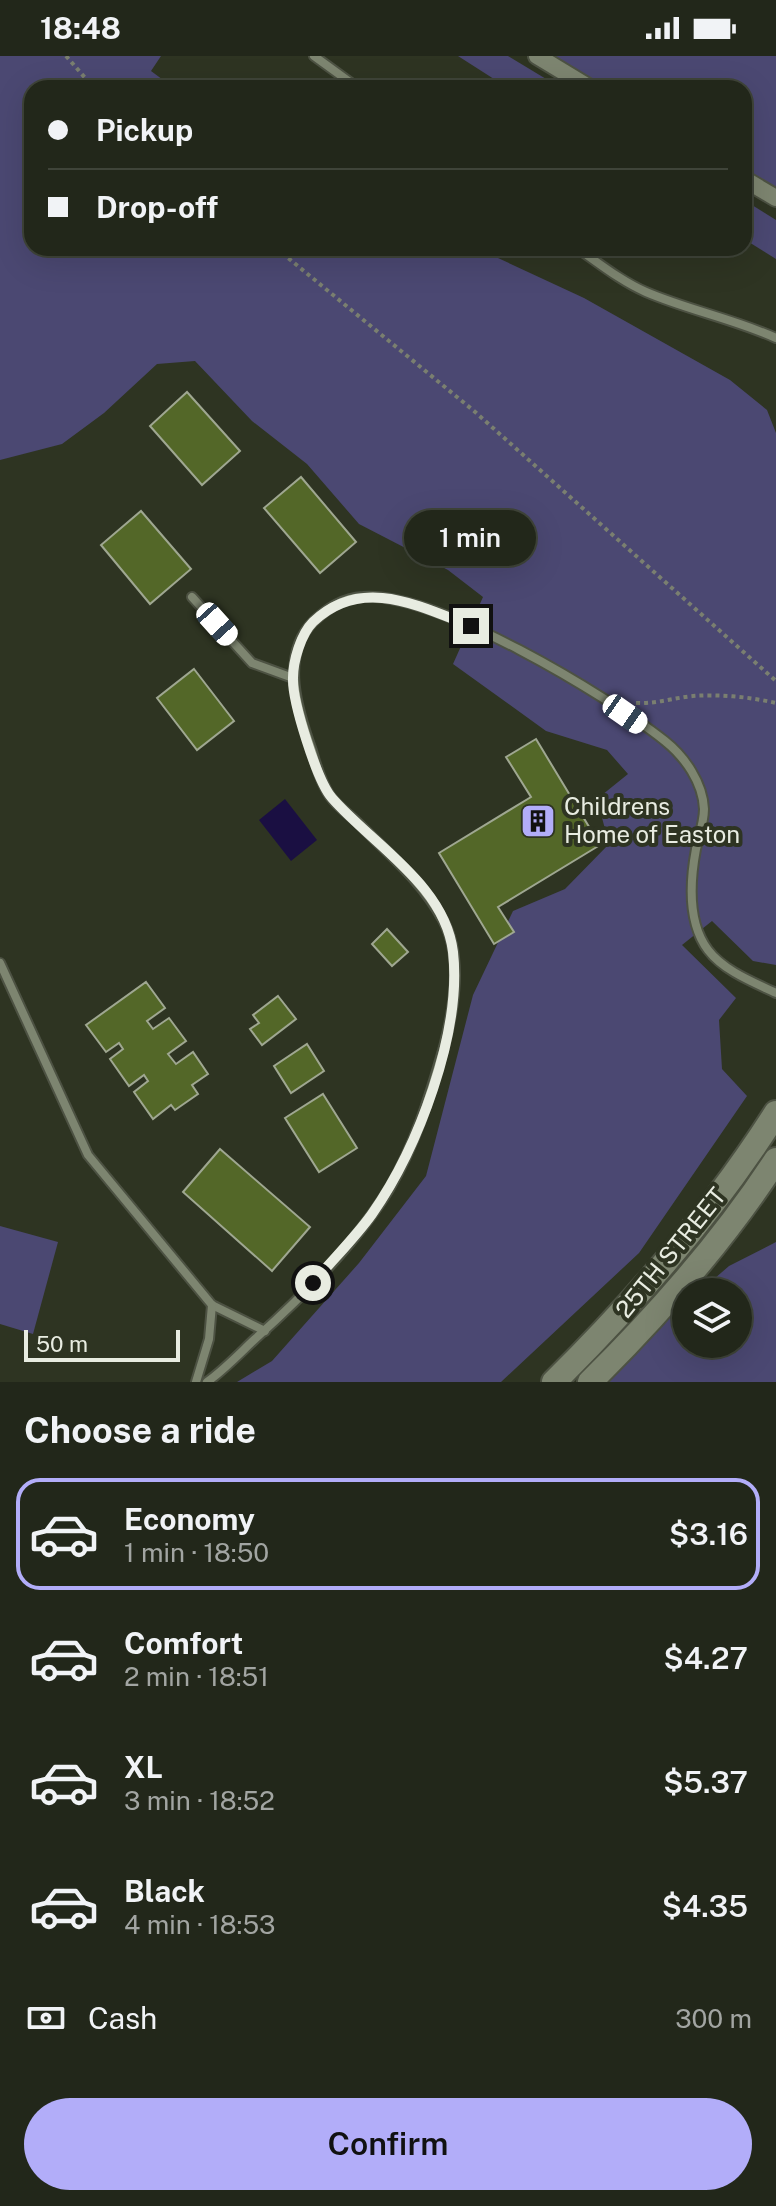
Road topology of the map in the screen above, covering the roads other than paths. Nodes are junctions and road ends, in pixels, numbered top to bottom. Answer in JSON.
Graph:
{"nodes":[{"id":1,"x":314,"y":56,"type":"edge"},
{"id":2,"x":537,"y":56,"type":"edge"},
{"id":3,"x":347,"y":80,"type":"edge"},
{"id":4,"x":577,"y":80,"type":"edge"},
{"id":5,"x":752,"y":184,"type":"edge"},
{"id":6,"x":776,"y":198,"type":"edge"},
{"id":7,"x":588,"y":256,"type":"edge"},
{"id":8,"x":776,"y":338,"type":"edge"},
{"id":9,"x":192,"y":597,"type":"dead end"},
{"id":10,"x":293,"y":678,"type":"junction"},
{"id":11,"x":0,"y":963,"type":"edge"},
{"id":12,"x":776,"y":993,"type":"edge"},
{"id":13,"x":776,"y":1113,"type":"edge"},
{"id":14,"x":776,"y":1160,"type":"edge"},
{"id":15,"x":212,"y":1305,"type":"junction"},
{"id":16,"x":265,"y":1331,"type":"junction"},
{"id":17,"x":196,"y":1382,"type":"edge"},
{"id":18,"x":207,"y":1382,"type":"edge"},
{"id":19,"x":554,"y":1382,"type":"edge"},
{"id":20,"x":590,"y":1382,"type":"edge"}],
"edges":[{"from":1,"to":3,"type":"lane"},
{"from":2,"to":4,"type":"street"},
{"from":5,"to":6,"type":"street"},
{"from":7,"to":8,"type":"lane"},
{"from":9,"to":10,"type":"lane"},
{"from":10,"to":12,"type":"lane"},
{"from":10,"to":16,"type":"lane"},
{"from":11,"to":15,"type":"lane"},
{"from":13,"to":19,"type":"main road","name":"25TH STREET"},
{"from":14,"to":20,"type":"main road","name":"25TH STREET"},
{"from":15,"to":16,"type":"lane"},
{"from":15,"to":17,"type":"lane"},
{"from":16,"to":18,"type":"lane"}]}
